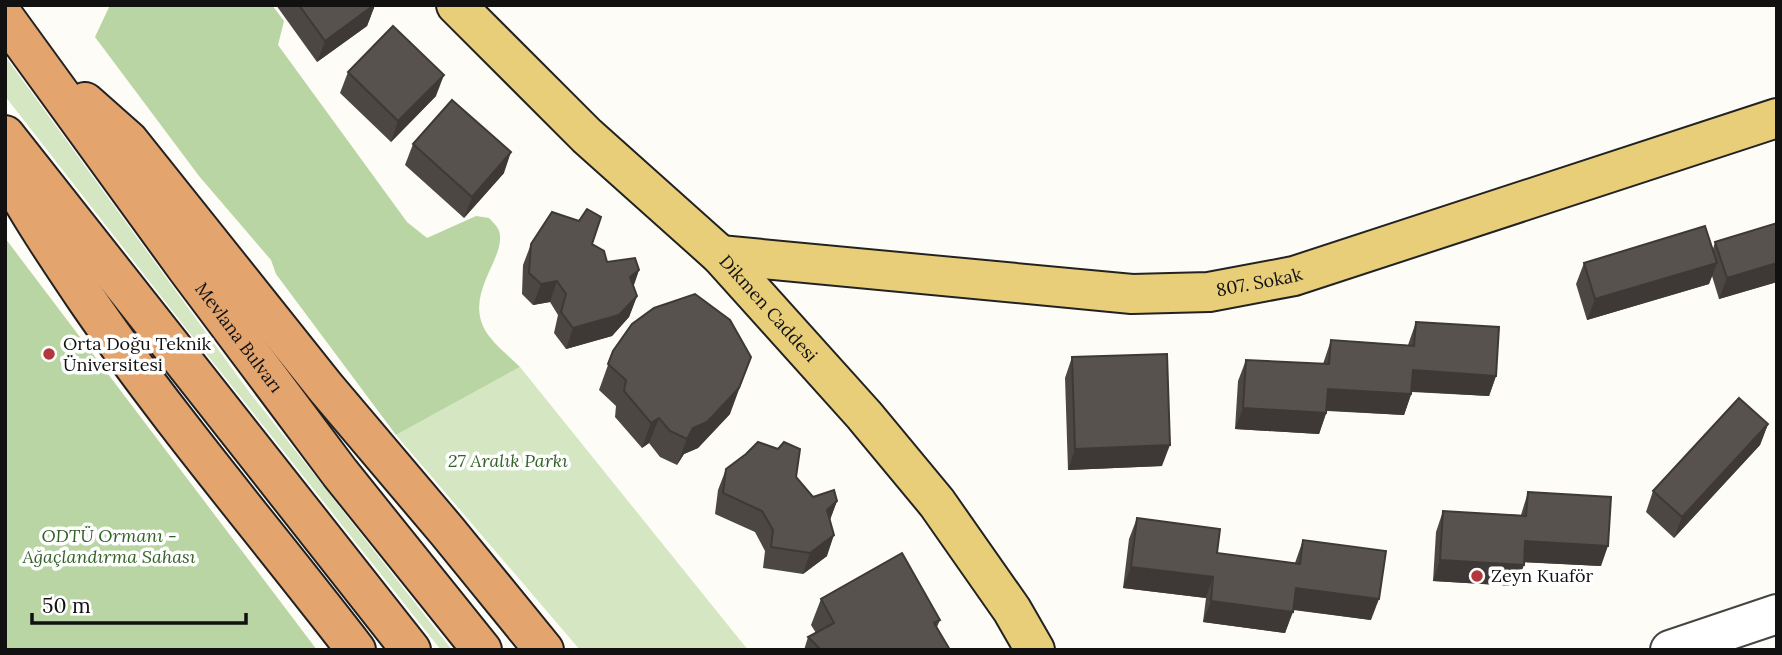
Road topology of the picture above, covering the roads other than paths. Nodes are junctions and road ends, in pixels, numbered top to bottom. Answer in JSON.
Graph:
{"nodes":[{"id":1,"x":456,"y":5,"type":"edge"},
{"id":2,"x":5,"y":18,"type":"edge"},
{"id":3,"x":36,"y":59,"type":"junction"},
{"id":4,"x":1777,"y":118,"type":"edge"},
{"id":5,"x":5,"y":135,"type":"edge"},
{"id":6,"x":5,"y":169,"type":"edge"},
{"id":7,"x":720,"y":256,"type":"junction"},
{"id":8,"x":1777,"y":614,"type":"edge"},
{"id":9,"x":356,"y":650,"type":"edge"},
{"id":10,"x":411,"y":650,"type":"edge"},
{"id":11,"x":482,"y":650,"type":"edge"},
{"id":12,"x":544,"y":650,"type":"edge"},
{"id":13,"x":1035,"y":650,"type":"edge"},
{"id":14,"x":1670,"y":650,"type":"edge"}],
"edges":[{"from":1,"to":7,"type":"main road","name":"Dikmen Caddesi"},
{"from":2,"to":3,"type":"highway","name":"Mevlana Bulvarı"},
{"from":3,"to":11,"type":"highway","name":"Mevlana Bulvarı"},
{"from":3,"to":12,"type":"highway"},
{"from":4,"to":7,"type":"main road","name":"807. Sokak"},
{"from":5,"to":10,"type":"highway"},
{"from":6,"to":9,"type":"highway"},
{"from":7,"to":13,"type":"main road","name":"Dikmen Caddesi"},
{"from":8,"to":14,"type":"street"}]}
